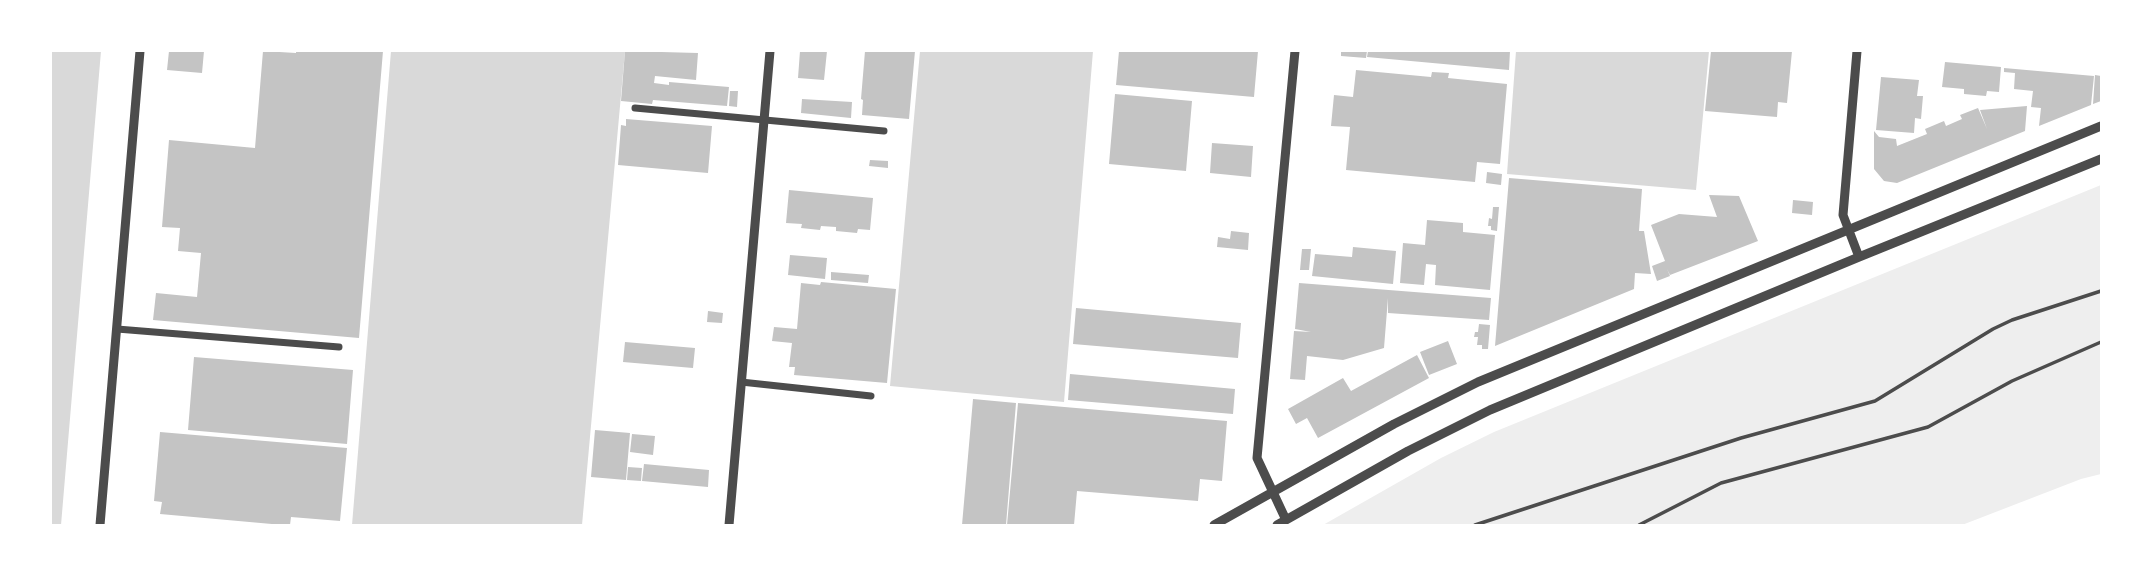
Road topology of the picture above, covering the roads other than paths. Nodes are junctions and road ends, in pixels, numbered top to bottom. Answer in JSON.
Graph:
{"nodes":[{"id":1,"x":140,"y":51,"type":"edge"},
{"id":2,"x":770,"y":51,"type":"edge"},
{"id":3,"x":1295,"y":51,"type":"edge"},
{"id":4,"x":1857,"y":51,"type":"edge"},
{"id":5,"x":635,"y":108,"type":"dead end"},
{"id":6,"x":765,"y":119,"type":"junction"},
{"id":7,"x":2101,"y":126,"type":"edge"},
{"id":8,"x":884,"y":131,"type":"dead end"},
{"id":9,"x":2101,"y":159,"type":"edge"},
{"id":10,"x":1847,"y":229,"type":"junction"},
{"id":11,"x":1859,"y":257,"type":"junction"},
{"id":12,"x":2101,"y":291,"type":"edge"},
{"id":13,"x":117,"y":329,"type":"junction"},
{"id":14,"x":2101,"y":342,"type":"edge"},
{"id":15,"x":339,"y":347,"type":"dead end"},
{"id":16,"x":741,"y":382,"type":"junction"},
{"id":17,"x":872,"y":396,"type":"dead end"},
{"id":18,"x":1273,"y":492,"type":"junction"},
{"id":19,"x":1282,"y":523,"type":"edge"},
{"id":20,"x":100,"y":525,"type":"edge"},
{"id":21,"x":729,"y":525,"type":"edge"},
{"id":22,"x":1214,"y":525,"type":"edge"},
{"id":23,"x":1475,"y":525,"type":"edge"},
{"id":24,"x":1639,"y":525,"type":"edge"}],
"edges":[{"from":1,"to":13,"type":"street"},
{"from":2,"to":6,"type":"street"},
{"from":3,"to":18,"type":"street"},
{"from":4,"to":10,"type":"street"},
{"from":5,"to":6,"type":"street"},
{"from":6,"to":8,"type":"street"},
{"from":6,"to":16,"type":"street"},
{"from":7,"to":10,"type":"street"},
{"from":9,"to":11,"type":"street"},
{"from":10,"to":11,"type":"street"},
{"from":10,"to":18,"type":"street"},
{"from":11,"to":19,"type":"street"},
{"from":12,"to":23,"type":"lane"},
{"from":13,"to":15,"type":"street"},
{"from":13,"to":20,"type":"street"},
{"from":14,"to":24,"type":"lane"},
{"from":16,"to":17,"type":"street"},
{"from":16,"to":21,"type":"street"},
{"from":18,"to":19,"type":"street"},
{"from":18,"to":22,"type":"street"}]}
